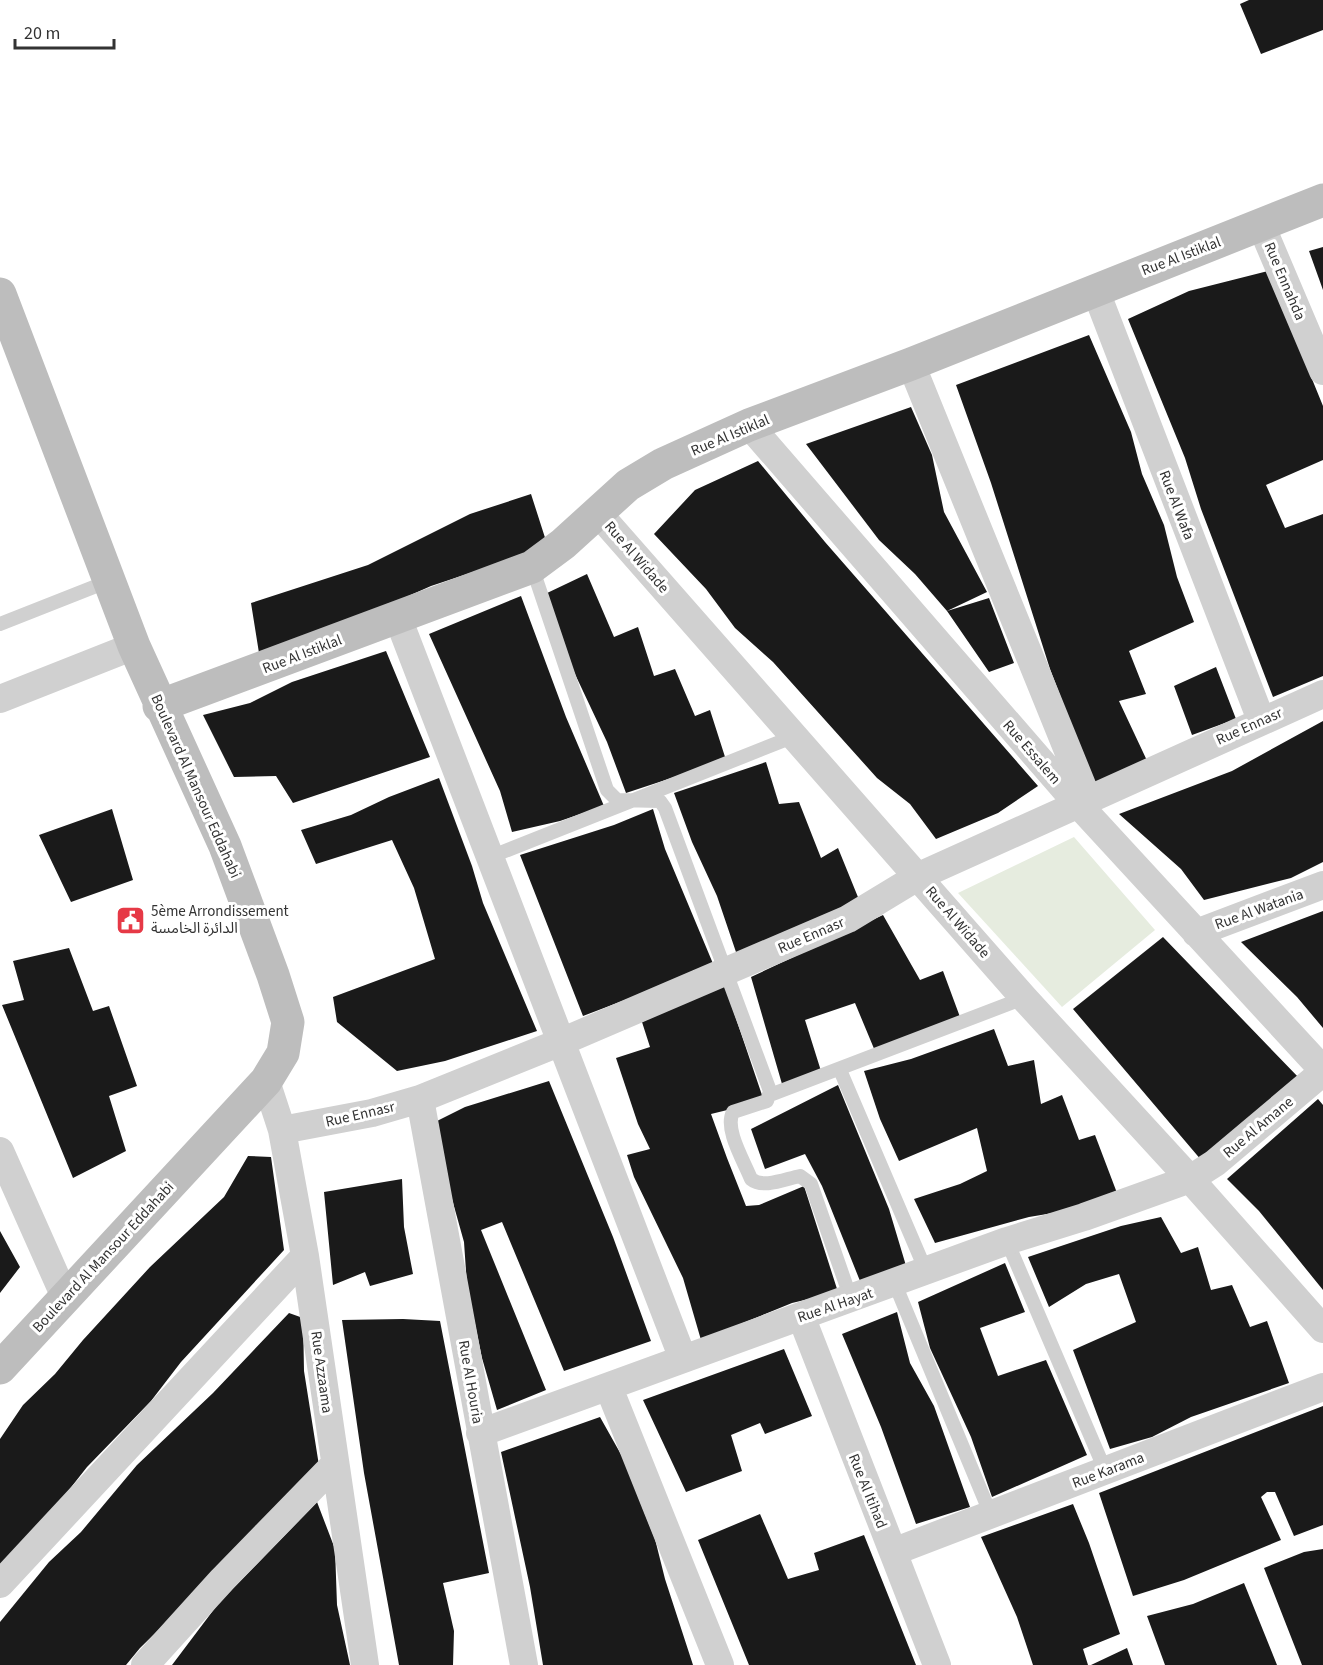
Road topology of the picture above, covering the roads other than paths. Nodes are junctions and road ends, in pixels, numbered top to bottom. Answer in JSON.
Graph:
{"nodes":[{"id":1,"x":1323,"y":200,"type":"edge"},
{"id":2,"x":1261,"y":225,"type":"junction"},
{"id":3,"x":1095,"y":289,"type":"junction"},
{"id":4,"x":0,"y":294,"type":"edge"},
{"id":5,"x":912,"y":364,"type":"junction"},
{"id":6,"x":1323,"y":371,"type":"edge"},
{"id":7,"x":749,"y":425,"type":"junction"},
{"id":8,"x":597,"y":512,"type":"junction"},
{"id":9,"x":531,"y":567,"type":"junction"},
{"id":10,"x":109,"y":581,"type":"junction"},
{"id":11,"x":398,"y":618,"type":"junction"},
{"id":12,"x":0,"y":624,"type":"edge"},
{"id":13,"x":134,"y":646,"type":"junction"},
{"id":14,"x":1323,"y":694,"type":"edge"},
{"id":15,"x":0,"y":699,"type":"edge"},
{"id":16,"x":159,"y":706,"type":"junction"},
{"id":17,"x":1261,"y":720,"type":"junction"},
{"id":18,"x":795,"y":736,"type":"junction"},
{"id":19,"x":623,"y":802,"type":"junction"},
{"id":20,"x":1083,"y":802,"type":"junction"},
{"id":21,"x":490,"y":857,"type":"junction"},
{"id":22,"x":919,"y":876,"type":"junction"},
{"id":23,"x":1323,"y":885,"type":"edge"},
{"id":24,"x":1196,"y":933,"type":"junction"},
{"id":25,"x":726,"y":971,"type":"junction"},
{"id":26,"x":1024,"y":998,"type":"junction"},
{"id":27,"x":561,"y":1042,"type":"junction"},
{"id":28,"x":840,"y":1070,"type":"junction"},
{"id":29,"x":1323,"y":1071,"type":"edge"},
{"id":30,"x":266,"y":1081,"type":"junction"},
{"id":31,"x":770,"y":1095,"type":"junction"},
{"id":32,"x":420,"y":1099,"type":"junction"},
{"id":33,"x":282,"y":1130,"type":"junction"},
{"id":34,"x":0,"y":1151,"type":"edge"},
{"id":35,"x":1190,"y":1179,"type":"junction"},
{"id":36,"x":7,"y":1190,"type":"edge"},
{"id":37,"x":1007,"y":1241,"type":"junction"},
{"id":38,"x":304,"y":1256,"type":"junction"},
{"id":39,"x":926,"y":1271,"type":"junction"},
{"id":40,"x":895,"y":1284,"type":"junction"},
{"id":41,"x":65,"y":1297,"type":"junction"},
{"id":42,"x":851,"y":1299,"type":"junction"},
{"id":43,"x":801,"y":1316,"type":"junction"},
{"id":44,"x":1323,"y":1329,"type":"edge"},
{"id":45,"x":683,"y":1359,"type":"junction"},
{"id":46,"x":0,"y":1368,"type":"edge"},
{"id":47,"x":1323,"y":1387,"type":"edge"},
{"id":48,"x":609,"y":1388,"type":"junction"},
{"id":49,"x":480,"y":1433,"type":"junction"},
{"id":50,"x":336,"y":1464,"type":"junction"},
{"id":51,"x":1106,"y":1470,"type":"junction"},
{"id":52,"x":991,"y":1515,"type":"junction"},
{"id":53,"x":892,"y":1552,"type":"junction"},
{"id":54,"x":0,"y":1584,"type":"edge"},
{"id":55,"x":145,"y":1665,"type":"edge"},
{"id":56,"x":365,"y":1665,"type":"edge"},
{"id":57,"x":524,"y":1665,"type":"edge"},
{"id":58,"x":720,"y":1665,"type":"edge"},
{"id":59,"x":937,"y":1665,"type":"edge"}],
"edges":[{"from":1,"to":2,"type":"street","name":"Rue Al Istiklal"},
{"from":2,"to":3,"type":"street","name":"Rue Al Istiklal"},
{"from":2,"to":6,"type":"street","name":"Rue Ennahda"},
{"from":3,"to":5,"type":"street","name":"Rue Al Istiklal"},
{"from":3,"to":17,"type":"street","name":"Rue Al Wafa"},
{"from":4,"to":10,"type":"street","name":"Boulevard Al Mansour Eddahabi"},
{"from":5,"to":7,"type":"street","name":"Rue Al Istiklal"},
{"from":5,"to":20,"type":"street"},
{"from":7,"to":8,"type":"street","name":"Rue Al Istiklal"},
{"from":7,"to":20,"type":"street","name":"Rue Essalem"},
{"from":8,"to":9,"type":"street","name":"Rue Al Istiklal"},
{"from":8,"to":18,"type":"street","name":"Rue Al Widade"},
{"from":9,"to":11,"type":"street","name":"Rue Al Istiklal"},
{"from":9,"to":19,"type":"lane"},
{"from":10,"to":12,"type":"lane"},
{"from":10,"to":13,"type":"street","name":"Boulevard Al Mansour Eddahabi"},
{"from":11,"to":16,"type":"street","name":"Rue Al Istiklal"},
{"from":11,"to":21,"type":"street"},
{"from":13,"to":15,"type":"street"},
{"from":13,"to":16,"type":"street","name":"Boulevard Al Mansour Eddahabi"},
{"from":14,"to":17,"type":"street","name":"Rue Ennasr"},
{"from":16,"to":30,"type":"street","name":"Boulevard Al Mansour Eddahabi"},
{"from":17,"to":20,"type":"street","name":"Rue Ennasr"},
{"from":18,"to":19,"type":"lane"},
{"from":18,"to":22,"type":"street","name":"Rue Al Widade"},
{"from":19,"to":21,"type":"lane"},
{"from":19,"to":25,"type":"lane"},
{"from":20,"to":22,"type":"street","name":"Rue Ennasr"},
{"from":20,"to":24,"type":"street","name":"Rue Essalem"},
{"from":21,"to":27,"type":"street"},
{"from":22,"to":25,"type":"street","name":"Rue Ennasr"},
{"from":22,"to":26,"type":"street","name":"Rue Al Widade"},
{"from":23,"to":24,"type":"street","name":"Rue Al Watania"},
{"from":24,"to":29,"type":"street","name":"Rue Essalem"},
{"from":25,"to":27,"type":"street","name":"Rue Ennasr"},
{"from":25,"to":31,"type":"lane"},
{"from":26,"to":28,"type":"lane"},
{"from":26,"to":35,"type":"street","name":"Rue Al Widade"},
{"from":27,"to":32,"type":"street","name":"Rue Ennasr"},
{"from":27,"to":45,"type":"street"},
{"from":28,"to":31,"type":"lane"},
{"from":28,"to":39,"type":"lane"},
{"from":29,"to":35,"type":"street","name":"Rue Al Amane"},
{"from":30,"to":33,"type":"street","name":"Rue Azzaama"},
{"from":30,"to":41,"type":"street","name":"Boulevard Al Mansour Eddahabi"},
{"from":31,"to":42,"type":"lane"},
{"from":32,"to":33,"type":"street","name":"Rue Ennasr"},
{"from":32,"to":49,"type":"street","name":"Rue Al Houria"},
{"from":33,"to":38,"type":"street","name":"Rue Azzaama"},
{"from":34,"to":36,"type":"street"},
{"from":35,"to":37,"type":"street","name":"Rue Al Hayat"},
{"from":35,"to":44,"type":"street","name":"Rue Al Widade"},
{"from":36,"to":41,"type":"street"},
{"from":37,"to":39,"type":"street","name":"Rue Al Hayat"},
{"from":37,"to":51,"type":"lane"},
{"from":38,"to":50,"type":"street","name":"Rue Azzaama"},
{"from":38,"to":54,"type":"street"},
{"from":39,"to":40,"type":"street","name":"Rue Al Hayat"},
{"from":40,"to":42,"type":"street","name":"Rue Al Hayat"},
{"from":40,"to":52,"type":"lane"},
{"from":41,"to":46,"type":"street","name":"Boulevard Al Mansour Eddahabi"},
{"from":42,"to":43,"type":"street","name":"Rue Al Hayat"},
{"from":43,"to":45,"type":"street","name":"Rue Al Hayat"},
{"from":43,"to":53,"type":"street","name":"Rue Al Itihad"},
{"from":45,"to":48,"type":"street","name":"Rue Al Hayat"},
{"from":47,"to":51,"type":"street","name":"Rue Karama"},
{"from":48,"to":49,"type":"street","name":"Rue Al Hayat"},
{"from":48,"to":58,"type":"street"},
{"from":49,"to":57,"type":"street","name":"Rue Al Houria"},
{"from":50,"to":55,"type":"street"},
{"from":50,"to":56,"type":"street","name":"Rue Azzaama"},
{"from":51,"to":52,"type":"street","name":"Rue Karama"},
{"from":52,"to":53,"type":"street","name":"Rue Karama"},
{"from":53,"to":59,"type":"street","name":"Rue Al Itihad"}]}
